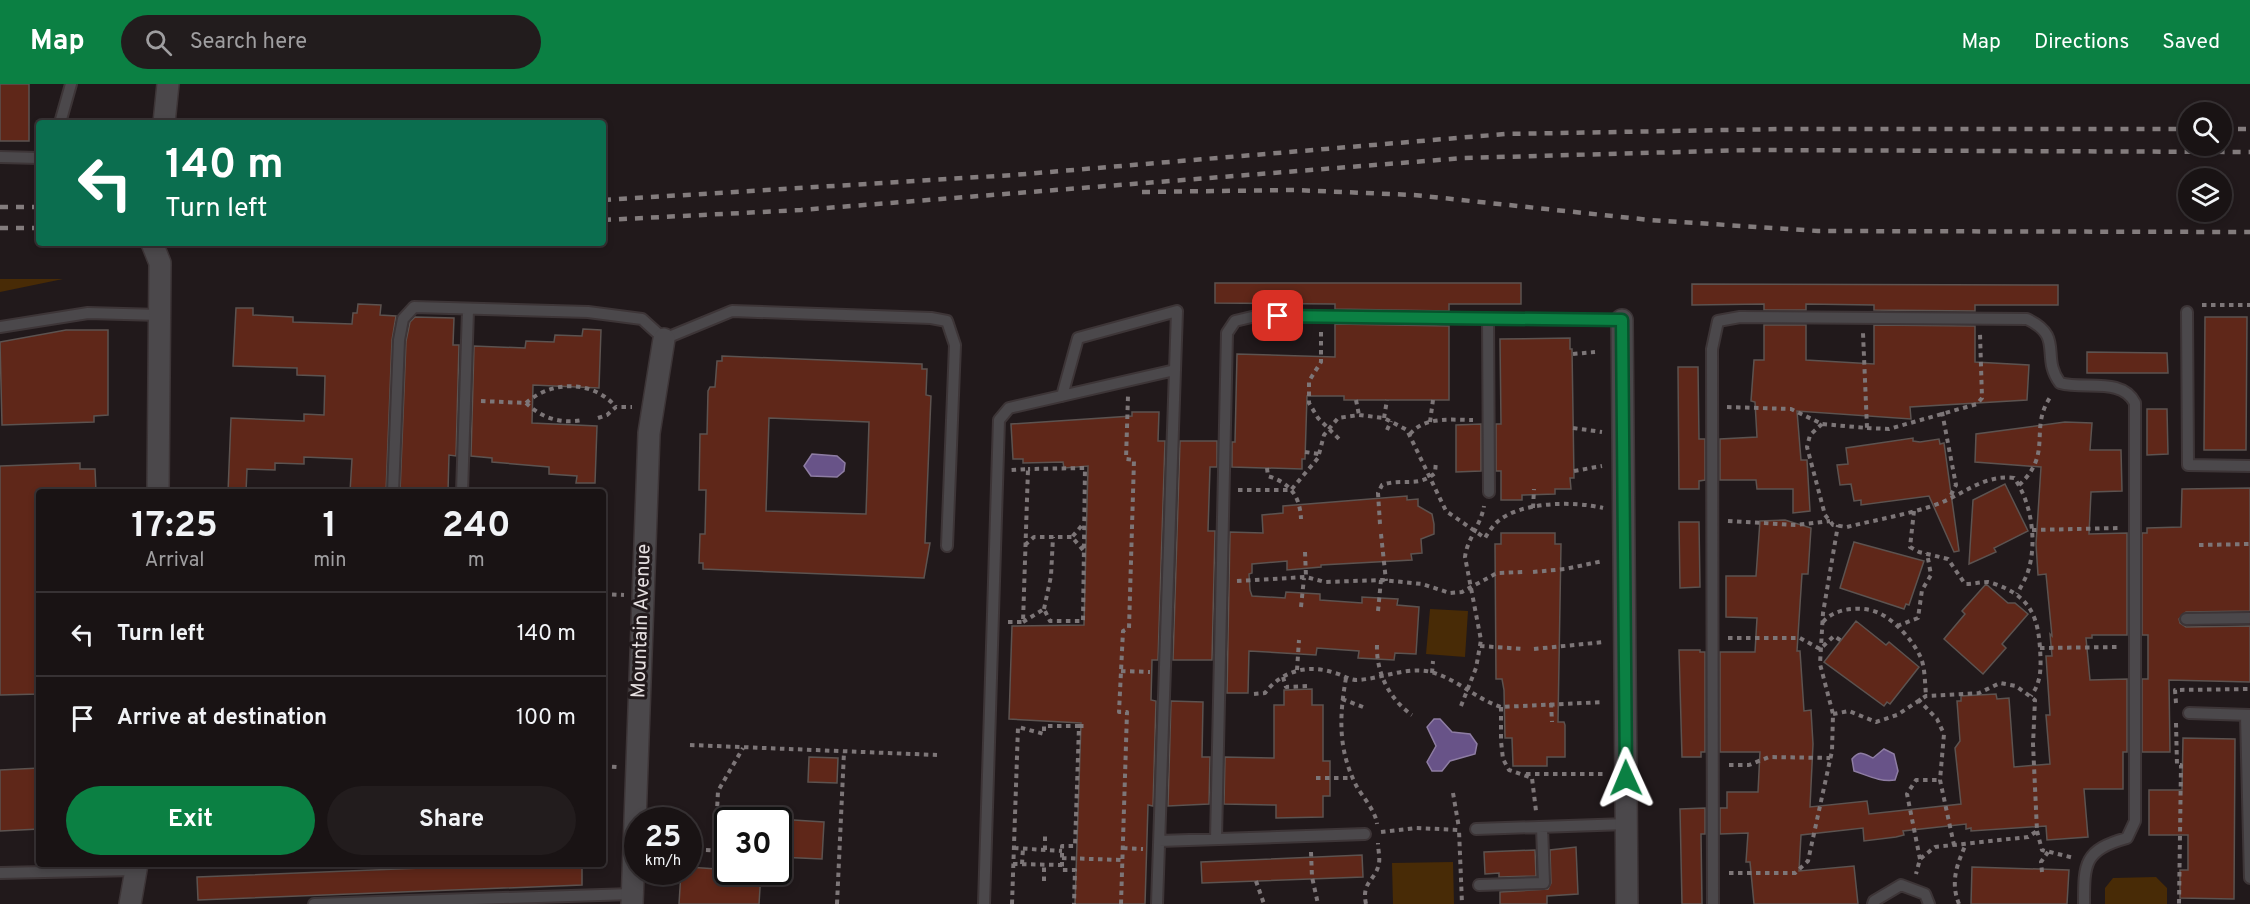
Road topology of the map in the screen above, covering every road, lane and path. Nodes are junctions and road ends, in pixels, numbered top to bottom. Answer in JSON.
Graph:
{"nodes":[{"id":1,"x":71,"y":84,"type":"edge"},
{"id":2,"x":168,"y":84,"type":"edge"},
{"id":3,"x":61,"y":120,"type":"edge"},
{"id":4,"x":164,"y":120,"type":"edge"},
{"id":5,"x":0,"y":157,"type":"edge"},
{"id":6,"x":36,"y":158,"type":"edge"},
{"id":7,"x":153,"y":246,"type":"edge"},
{"id":8,"x":168,"y":246,"type":"edge"},
{"id":9,"x":160,"y":263,"type":"junction"},
{"id":10,"x":2250,"y":305,"type":"edge"},
{"id":11,"x":468,"y":310,"type":"junction"},
{"id":12,"x":2187,"y":312,"type":"joint"},
{"id":13,"x":160,"y":315,"type":"junction"},
{"id":14,"x":1321,"y":317,"type":"junction"},
{"id":15,"x":1488,"y":318,"type":"junction"},
{"id":16,"x":1863,"y":318,"type":"junction"},
{"id":17,"x":1979,"y":318,"type":"junction"},
{"id":18,"x":1622,"y":320,"type":"joint"},
{"id":19,"x":0,"y":327,"type":"edge"},
{"id":20,"x":664,"y":339,"type":"junction"},
{"id":21,"x":1595,"y":352,"type":"dead end"},
{"id":22,"x":1573,"y":354,"type":"dead end"},
{"id":23,"x":1175,"y":370,"type":"junction"},
{"id":24,"x":1128,"y":382,"type":"junction"},
{"id":25,"x":2060,"y":383,"type":"junction"},
{"id":26,"x":1062,"y":396,"type":"junction"},
{"id":27,"x":465,"y":400,"type":"junction"},
{"id":28,"x":1356,"y":400,"type":"dead end"},
{"id":29,"x":1387,"y":400,"type":"dead end"},
{"id":30,"x":1432,"y":400,"type":"dead end"},
{"id":31,"x":526,"y":403,"type":"junction"},
{"id":32,"x":1712,"y":406,"type":"junction"},
{"id":33,"x":616,"y":407,"type":"junction"},
{"id":34,"x":633,"y":407,"type":"dead end"},
{"id":35,"x":1942,"y":412,"type":"junction"},
{"id":36,"x":1359,"y":415,"type":"junction"},
{"id":37,"x":598,"y":418,"type":"dead end"},
{"id":38,"x":1384,"y":418,"type":"junction"},
{"id":39,"x":582,"y":420,"type":"dead end"},
{"id":40,"x":1488,"y":420,"type":"junction"},
{"id":41,"x":1391,"y":421,"type":"junction"},
{"id":42,"x":1430,"y":422,"type":"junction"},
{"id":43,"x":1822,"y":424,"type":"junction"},
{"id":44,"x":1574,"y":428,"type":"dead end"},
{"id":45,"x":1867,"y":428,"type":"junction"},
{"id":46,"x":1329,"y":429,"type":"junction"},
{"id":47,"x":1387,"y":430,"type":"dead end"},
{"id":48,"x":1603,"y":432,"type":"dead end"},
{"id":49,"x":1410,"y":434,"type":"junction"},
{"id":50,"x":1340,"y":440,"type":"dead end"},
{"id":51,"x":1305,"y":452,"type":"dead end"},
{"id":52,"x":1319,"y":454,"type":"junction"},
{"id":53,"x":1436,"y":461,"type":"dead end"},
{"id":54,"x":1603,"y":466,"type":"dead end"},
{"id":55,"x":2250,"y":466,"type":"edge"},
{"id":56,"x":1266,"y":468,"type":"dead end"},
{"id":57,"x":1028,"y":469,"type":"junction"},
{"id":58,"x":997,"y":471,"type":"junction"},
{"id":59,"x":1574,"y":471,"type":"dead end"},
{"id":60,"x":1429,"y":478,"type":"junction"},
{"id":61,"x":2019,"y":485,"type":"junction"},
{"id":62,"x":158,"y":489,"type":"edge"},
{"id":63,"x":393,"y":489,"type":"edge"},
{"id":64,"x":462,"y":489,"type":"edge"},
{"id":65,"x":1534,"y":489,"type":"dead end"},
{"id":66,"x":1223,"y":490,"type":"junction"},
{"id":67,"x":1291,"y":490,"type":"junction"},
{"id":68,"x":1489,"y":492,"type":"joint"},
{"id":69,"x":1950,"y":498,"type":"junction"},
{"id":70,"x":1533,"y":508,"type":"junction"},
{"id":71,"x":1604,"y":509,"type":"dead end"},
{"id":72,"x":1914,"y":511,"type":"junction"},
{"id":73,"x":1301,"y":519,"type":"dead end"},
{"id":74,"x":1712,"y":521,"type":"junction"},
{"id":75,"x":1830,"y":521,"type":"junction"},
{"id":76,"x":1084,"y":522,"type":"junction"},
{"id":77,"x":1380,"y":524,"type":"dead end"},
{"id":78,"x":1838,"y":525,"type":"junction"},
{"id":79,"x":2136,"y":528,"type":"junction"},
{"id":80,"x":1026,"y":530,"type":"junction"},
{"id":81,"x":2032,"y":530,"type":"junction"},
{"id":82,"x":1475,"y":533,"type":"junction"},
{"id":83,"x":1381,"y":534,"type":"dead end"},
{"id":84,"x":1034,"y":537,"type":"junction"},
{"id":85,"x":1053,"y":537,"type":"junction"},
{"id":86,"x":1072,"y":537,"type":"junction"},
{"id":87,"x":2250,"y":544,"type":"edge"},
{"id":88,"x":2199,"y":545,"type":"dead end"},
{"id":89,"x":947,"y":546,"type":"dead end"},
{"id":90,"x":1025,"y":546,"type":"junction"},
{"id":91,"x":1084,"y":551,"type":"junction"},
{"id":92,"x":1305,"y":552,"type":"dead end"},
{"id":93,"x":1926,"y":553,"type":"junction"},
{"id":94,"x":1604,"y":561,"type":"dead end"},
{"id":95,"x":1523,"y":572,"type":"dead end"},
{"id":96,"x":1533,"y":572,"type":"dead end"},
{"id":97,"x":1305,"y":578,"type":"junction"},
{"id":98,"x":1381,"y":580,"type":"junction"},
{"id":99,"x":1221,"y":581,"type":"junction"},
{"id":100,"x":1386,"y":581,"type":"junction"},
{"id":101,"x":1471,"y":587,"type":"junction"},
{"id":102,"x":606,"y":594,"type":"edge"},
{"id":103,"x":2017,"y":594,"type":"junction"},
{"id":104,"x":625,"y":595,"type":"dead end"},
{"id":105,"x":1301,"y":607,"type":"dead end"},
{"id":106,"x":1044,"y":609,"type":"junction"},
{"id":107,"x":1378,"y":611,"type":"dead end"},
{"id":108,"x":2250,"y":618,"type":"edge"},
{"id":109,"x":2186,"y":619,"type":"dead end"},
{"id":110,"x":1023,"y":622,"type":"junction"},
{"id":111,"x":1822,"y":623,"type":"junction"},
{"id":112,"x":1896,"y":627,"type":"junction"},
{"id":113,"x":1008,"y":633,"type":"dead end"},
{"id":114,"x":1713,"y":638,"type":"junction"},
{"id":115,"x":1299,"y":640,"type":"dead end"},
{"id":116,"x":1605,"y":642,"type":"dead end"},
{"id":117,"x":1843,"y":642,"type":"dead end"},
{"id":118,"x":1377,"y":645,"type":"dead end"},
{"id":119,"x":1480,"y":646,"type":"junction"},
{"id":120,"x":2136,"y":646,"type":"junction"},
{"id":121,"x":2040,"y":648,"type":"junction"},
{"id":122,"x":1524,"y":649,"type":"dead end"},
{"id":123,"x":1534,"y":649,"type":"dead end"},
{"id":124,"x":1821,"y":649,"type":"junction"},
{"id":125,"x":1433,"y":661,"type":"dead end"},
{"id":126,"x":1297,"y":670,"type":"junction"},
{"id":127,"x":1121,"y":671,"type":"junction"},
{"id":128,"x":1166,"y":672,"type":"junction"},
{"id":129,"x":1432,"y":673,"type":"junction"},
{"id":130,"x":1382,"y":676,"type":"junction"},
{"id":131,"x":1283,"y":677,"type":"junction"},
{"id":132,"x":1346,"y":678,"type":"junction"},
{"id":133,"x":1307,"y":686,"type":"dead end"},
{"id":134,"x":2250,"y":689,"type":"edge"},
{"id":135,"x":1468,"y":691,"type":"junction"},
{"id":136,"x":1254,"y":694,"type":"dead end"},
{"id":137,"x":1926,"y":696,"type":"junction"},
{"id":138,"x":2031,"y":696,"type":"junction"},
{"id":139,"x":1342,"y":699,"type":"junction"},
{"id":140,"x":1918,"y":699,"type":"junction"},
{"id":141,"x":1606,"y":702,"type":"dead end"},
{"id":142,"x":1551,"y":703,"type":"junction"},
{"id":143,"x":1461,"y":706,"type":"dead end"},
{"id":144,"x":1363,"y":707,"type":"dead end"},
{"id":145,"x":1501,"y":708,"type":"junction"},
{"id":146,"x":2176,"y":709,"type":"dead end"},
{"id":147,"x":2189,"y":713,"type":"dead end"},
{"id":148,"x":1833,"y":714,"type":"junction"},
{"id":149,"x":1412,"y":715,"type":"dead end"},
{"id":150,"x":2248,"y":715,"type":"edge"},
{"id":151,"x":2176,"y":719,"type":"dead end"},
{"id":152,"x":1552,"y":722,"type":"dead end"},
{"id":153,"x":1078,"y":726,"type":"junction"},
{"id":154,"x":1088,"y":726,"type":"dead end"},
{"id":155,"x":690,"y":745,"type":"dead end"},
{"id":156,"x":743,"y":748,"type":"junction"},
{"id":157,"x":844,"y":752,"type":"junction"},
{"id":158,"x":937,"y":755,"type":"dead end"},
{"id":159,"x":1830,"y":758,"type":"junction"},
{"id":160,"x":1713,"y":765,"type":"junction"},
{"id":161,"x":606,"y":766,"type":"edge"},
{"id":162,"x":618,"y":766,"type":"dead end"},
{"id":163,"x":1526,"y":774,"type":"junction"},
{"id":164,"x":1607,"y":774,"type":"dead end"},
{"id":165,"x":1316,"y":778,"type":"dead end"},
{"id":166,"x":1352,"y":778,"type":"junction"},
{"id":167,"x":1940,"y":780,"type":"junction"},
{"id":168,"x":1453,"y":793,"type":"dead end"},
{"id":169,"x":717,"y":807,"type":"edge"},
{"id":170,"x":1627,"y":824,"type":"junction"},
{"id":171,"x":1540,"y":827,"type":"junction"},
{"id":172,"x":1476,"y":829,"type":"dead end"},
{"id":173,"x":1459,"y":830,"type":"junction"},
{"id":174,"x":2037,"y":831,"type":"junction"},
{"id":175,"x":1045,"y":833,"type":"dead end"},
{"id":176,"x":1377,"y":833,"type":"junction"},
{"id":177,"x":1365,"y":834,"type":"dead end"},
{"id":178,"x":1310,"y":836,"type":"junction"},
{"id":179,"x":1215,"y":839,"type":"junction"},
{"id":180,"x":1159,"y":841,"type":"junction"},
{"id":181,"x":1966,"y":843,"type":"junction"},
{"id":182,"x":1954,"y":845,"type":"junction"},
{"id":183,"x":1014,"y":848,"type":"junction"},
{"id":184,"x":1023,"y":848,"type":"junction"},
{"id":185,"x":1045,"y":850,"type":"junction"},
{"id":186,"x":1062,"y":850,"type":"junction"},
{"id":187,"x":2048,"y":852,"type":"junction"},
{"id":188,"x":2090,"y":857,"type":"junction"},
{"id":189,"x":1062,"y":858,"type":"junction"},
{"id":190,"x":1920,"y":859,"type":"junction"},
{"id":191,"x":1122,"y":860,"type":"junction"},
{"id":192,"x":1013,"y":864,"type":"junction"},
{"id":193,"x":1022,"y":864,"type":"junction"},
{"id":194,"x":1044,"y":865,"type":"junction"},
{"id":195,"x":1062,"y":865,"type":"junction"},
{"id":196,"x":136,"y":867,"type":"edge"},
{"id":197,"x":1713,"y":872,"type":"junction"},
{"id":198,"x":2042,"y":872,"type":"dead end"},
{"id":199,"x":0,"y":873,"type":"edge"},
{"id":200,"x":2250,"y":878,"type":"edge"},
{"id":201,"x":1044,"y":881,"type":"dead end"},
{"id":202,"x":1256,"y":881,"type":"dead end"},
{"id":203,"x":1479,"y":885,"type":"dead end"},
{"id":204,"x":1912,"y":889,"type":"junction"},
{"id":205,"x":632,"y":899,"type":"edge"},
{"id":206,"x":130,"y":904,"type":"edge"},
{"id":207,"x":314,"y":904,"type":"edge"},
{"id":208,"x":837,"y":904,"type":"edge"},
{"id":209,"x":984,"y":904,"type":"edge"},
{"id":210,"x":1012,"y":904,"type":"edge"},
{"id":211,"x":1074,"y":904,"type":"edge"},
{"id":212,"x":1121,"y":904,"type":"edge"},
{"id":213,"x":1157,"y":904,"type":"edge"},
{"id":214,"x":1264,"y":904,"type":"edge"},
{"id":215,"x":1318,"y":904,"type":"edge"},
{"id":216,"x":1366,"y":904,"type":"edge"},
{"id":217,"x":1462,"y":904,"type":"edge"},
{"id":218,"x":1627,"y":904,"type":"edge"},
{"id":219,"x":1713,"y":904,"type":"edge"},
{"id":220,"x":1874,"y":904,"type":"edge"},
{"id":221,"x":1929,"y":904,"type":"edge"},
{"id":222,"x":1959,"y":904,"type":"edge"},
{"id":223,"x":2085,"y":904,"type":"edge"},
{"id":224,"x":2179,"y":904,"type":"edge"}],
"edges":[{"from":1,"to":3,"type":"lane"},
{"from":2,"to":4,"type":"street"},
{"from":5,"to":6,"type":"lane"},
{"from":7,"to":9,"type":"street"},
{"from":8,"to":9,"type":"street"},
{"from":9,"to":13,"type":"street"},
{"from":10,"to":12,"type":"path"},
{"from":11,"to":20,"type":"lane"},
{"from":11,"to":27,"type":"lane"},
{"from":11,"to":63,"type":"lane"},
{"from":12,"to":55,"type":"lane"},
{"from":13,"to":19,"type":"lane"},
{"from":13,"to":62,"type":"street"},
{"from":14,"to":15,"type":"lane"},
{"from":14,"to":46,"type":"path"},
{"from":14,"to":66,"type":"lane"},
{"from":15,"to":18,"type":"lane"},
{"from":15,"to":40,"type":"lane"},
{"from":16,"to":17,"type":"lane"},
{"from":16,"to":32,"type":"lane"},
{"from":16,"to":45,"type":"path"},
{"from":17,"to":25,"type":"lane"},
{"from":17,"to":35,"type":"path"},
{"from":18,"to":170,"type":"street"},
{"from":20,"to":89,"type":"lane"},
{"from":20,"to":205,"type":"street","name":"Mountain Avenue"},
{"from":21,"to":22,"type":"path"},
{"from":23,"to":24,"type":"lane"},
{"from":23,"to":26,"type":"lane"},
{"from":23,"to":128,"type":"lane"},
{"from":24,"to":26,"type":"lane"},
{"from":24,"to":127,"type":"path"},
{"from":25,"to":61,"type":"path"},
{"from":25,"to":79,"type":"lane"},
{"from":26,"to":58,"type":"lane"},
{"from":27,"to":31,"type":"path"},
{"from":27,"to":64,"type":"lane"},
{"from":28,"to":36,"type":"path"},
{"from":29,"to":38,"type":"path"},
{"from":30,"to":42,"type":"path"},
{"from":31,"to":33,"type":"path"},
{"from":31,"to":39,"type":"path"},
{"from":32,"to":43,"type":"path"},
{"from":32,"to":74,"type":"lane"},
{"from":33,"to":34,"type":"path"},
{"from":33,"to":37,"type":"path"},
{"from":35,"to":45,"type":"path"},
{"from":35,"to":69,"type":"path"},
{"from":36,"to":38,"type":"path"},
{"from":36,"to":46,"type":"path"},
{"from":38,"to":41,"type":"path"},
{"from":40,"to":42,"type":"path"},
{"from":40,"to":68,"type":"lane"},
{"from":41,"to":47,"type":"path"},
{"from":41,"to":49,"type":"path"},
{"from":42,"to":49,"type":"path"},
{"from":43,"to":45,"type":"path"},
{"from":43,"to":75,"type":"path"},
{"from":44,"to":48,"type":"path"},
{"from":46,"to":50,"type":"path"},
{"from":46,"to":52,"type":"path"},
{"from":49,"to":60,"type":"path"},
{"from":51,"to":52,"type":"path"},
{"from":52,"to":67,"type":"path"},
{"from":53,"to":60,"type":"path"},
{"from":54,"to":59,"type":"path"},
{"from":56,"to":67,"type":"path"},
{"from":57,"to":58,"type":"path"},
{"from":57,"to":76,"type":"path"},
{"from":57,"to":80,"type":"path"},
{"from":58,"to":209,"type":"lane"},
{"from":60,"to":77,"type":"path"},
{"from":60,"to":82,"type":"path"},
{"from":61,"to":69,"type":"path"},
{"from":61,"to":81,"type":"path"},
{"from":65,"to":70,"type":"path"},
{"from":66,"to":67,"type":"path"},
{"from":66,"to":99,"type":"lane"},
{"from":67,"to":73,"type":"path"},
{"from":68,"to":82,"type":"path"},
{"from":69,"to":72,"type":"path"},
{"from":70,"to":71,"type":"path"},
{"from":70,"to":82,"type":"path"},
{"from":72,"to":78,"type":"path"},
{"from":72,"to":93,"type":"path"},
{"from":74,"to":75,"type":"path"},
{"from":74,"to":114,"type":"lane"},
{"from":75,"to":78,"type":"path"},
{"from":76,"to":86,"type":"path"},
{"from":76,"to":91,"type":"path"},
{"from":78,"to":111,"type":"path"},
{"from":79,"to":81,"type":"path"},
{"from":79,"to":120,"type":"lane"},
{"from":80,"to":84,"type":"path"},
{"from":80,"to":90,"type":"path"},
{"from":81,"to":103,"type":"path"},
{"from":82,"to":101,"type":"path"},
{"from":83,"to":100,"type":"path"},
{"from":84,"to":85,"type":"path"},
{"from":84,"to":90,"type":"path"},
{"from":85,"to":86,"type":"path"},
{"from":85,"to":106,"type":"path"},
{"from":86,"to":91,"type":"path"},
{"from":87,"to":88,"type":"path"},
{"from":90,"to":110,"type":"path"},
{"from":91,"to":106,"type":"path"},
{"from":92,"to":97,"type":"path"},
{"from":93,"to":103,"type":"path"},
{"from":93,"to":112,"type":"path"},
{"from":94,"to":96,"type":"path"},
{"from":95,"to":101,"type":"path"},
{"from":97,"to":98,"type":"path"},
{"from":97,"to":99,"type":"path"},
{"from":97,"to":105,"type":"path"},
{"from":98,"to":100,"type":"path"},
{"from":98,"to":107,"type":"path"},
{"from":99,"to":179,"type":"lane"},
{"from":100,"to":101,"type":"path"},
{"from":101,"to":119,"type":"path"},
{"from":102,"to":104,"type":"path"},
{"from":103,"to":121,"type":"path"},
{"from":106,"to":110,"type":"path"},
{"from":108,"to":109,"type":"lane"},
{"from":110,"to":113,"type":"path"},
{"from":111,"to":112,"type":"path"},
{"from":111,"to":124,"type":"path"},
{"from":112,"to":137,"type":"path"},
{"from":114,"to":124,"type":"path"},
{"from":114,"to":160,"type":"lane"},
{"from":115,"to":126,"type":"path"},
{"from":116,"to":123,"type":"path"},
{"from":117,"to":124,"type":"path"},
{"from":118,"to":130,"type":"path"},
{"from":119,"to":122,"type":"path"},
{"from":119,"to":135,"type":"path"},
{"from":120,"to":121,"type":"path"},
{"from":120,"to":188,"type":"lane"},
{"from":121,"to":138,"type":"path"},
{"from":124,"to":148,"type":"path"},
{"from":125,"to":129,"type":"path"},
{"from":126,"to":131,"type":"path"},
{"from":126,"to":132,"type":"path"},
{"from":127,"to":128,"type":"path"},
{"from":127,"to":191,"type":"path"},
{"from":128,"to":180,"type":"lane"},
{"from":129,"to":130,"type":"path"},
{"from":129,"to":135,"type":"path"},
{"from":130,"to":132,"type":"path"},
{"from":130,"to":149,"type":"path"},
{"from":131,"to":133,"type":"path"},
{"from":131,"to":136,"type":"path"},
{"from":132,"to":139,"type":"path"},
{"from":134,"to":146,"type":"path"},
{"from":135,"to":143,"type":"path"},
{"from":135,"to":145,"type":"path"},
{"from":137,"to":138,"type":"path"},
{"from":137,"to":140,"type":"path"},
{"from":138,"to":174,"type":"path"},
{"from":139,"to":144,"type":"path"},
{"from":139,"to":166,"type":"path"},
{"from":140,"to":148,"type":"path"},
{"from":140,"to":167,"type":"path"},
{"from":141,"to":142,"type":"path"},
{"from":142,"to":145,"type":"path"},
{"from":142,"to":152,"type":"path"},
{"from":145,"to":163,"type":"path"},
{"from":147,"to":150,"type":"lane"},
{"from":148,"to":159,"type":"path"},
{"from":150,"to":200,"type":"lane"},
{"from":151,"to":224,"type":"path"},
{"from":153,"to":154,"type":"path"},
{"from":153,"to":183,"type":"path"},
{"from":153,"to":186,"type":"path"},
{"from":155,"to":156,"type":"path"},
{"from":156,"to":157,"type":"path"},
{"from":156,"to":169,"type":"path"},
{"from":157,"to":158,"type":"path"},
{"from":157,"to":208,"type":"path"},
{"from":159,"to":160,"type":"path"},
{"from":159,"to":197,"type":"path"},
{"from":160,"to":197,"type":"lane"},
{"from":161,"to":162,"type":"path"},
{"from":163,"to":164,"type":"path"},
{"from":163,"to":171,"type":"path"},
{"from":165,"to":166,"type":"path"},
{"from":166,"to":176,"type":"path"},
{"from":167,"to":182,"type":"path"},
{"from":167,"to":190,"type":"path"},
{"from":168,"to":173,"type":"path"},
{"from":170,"to":171,"type":"lane"},
{"from":170,"to":218,"type":"street"},
{"from":171,"to":172,"type":"lane"},
{"from":171,"to":203,"type":"lane"},
{"from":173,"to":176,"type":"path"},
{"from":173,"to":217,"type":"path"},
{"from":174,"to":181,"type":"path"},
{"from":174,"to":187,"type":"path"},
{"from":175,"to":185,"type":"path"},
{"from":176,"to":216,"type":"path"},
{"from":177,"to":178,"type":"lane"},
{"from":178,"to":179,"type":"lane"},
{"from":178,"to":215,"type":"path"},
{"from":179,"to":180,"type":"lane"},
{"from":180,"to":213,"type":"lane"},
{"from":181,"to":182,"type":"path"},
{"from":181,"to":222,"type":"path"},
{"from":182,"to":190,"type":"path"},
{"from":183,"to":184,"type":"path"},
{"from":183,"to":192,"type":"path"},
{"from":184,"to":185,"type":"path"},
{"from":184,"to":193,"type":"path"},
{"from":185,"to":186,"type":"path"},
{"from":186,"to":189,"type":"path"},
{"from":187,"to":188,"type":"path"},
{"from":187,"to":198,"type":"path"},
{"from":188,"to":223,"type":"lane"},
{"from":189,"to":191,"type":"path"},
{"from":189,"to":195,"type":"path"},
{"from":190,"to":204,"type":"path"},
{"from":191,"to":212,"type":"path"},
{"from":192,"to":193,"type":"path"},
{"from":192,"to":210,"type":"path"},
{"from":193,"to":194,"type":"path"},
{"from":194,"to":195,"type":"path"},
{"from":194,"to":201,"type":"path"},
{"from":195,"to":211,"type":"path"},
{"from":196,"to":199,"type":"lane"},
{"from":196,"to":206,"type":"street"},
{"from":197,"to":219,"type":"lane"},
{"from":202,"to":214,"type":"path"},
{"from":204,"to":220,"type":"lane"},
{"from":204,"to":221,"type":"lane"},
{"from":205,"to":207,"type":"lane"}]}
